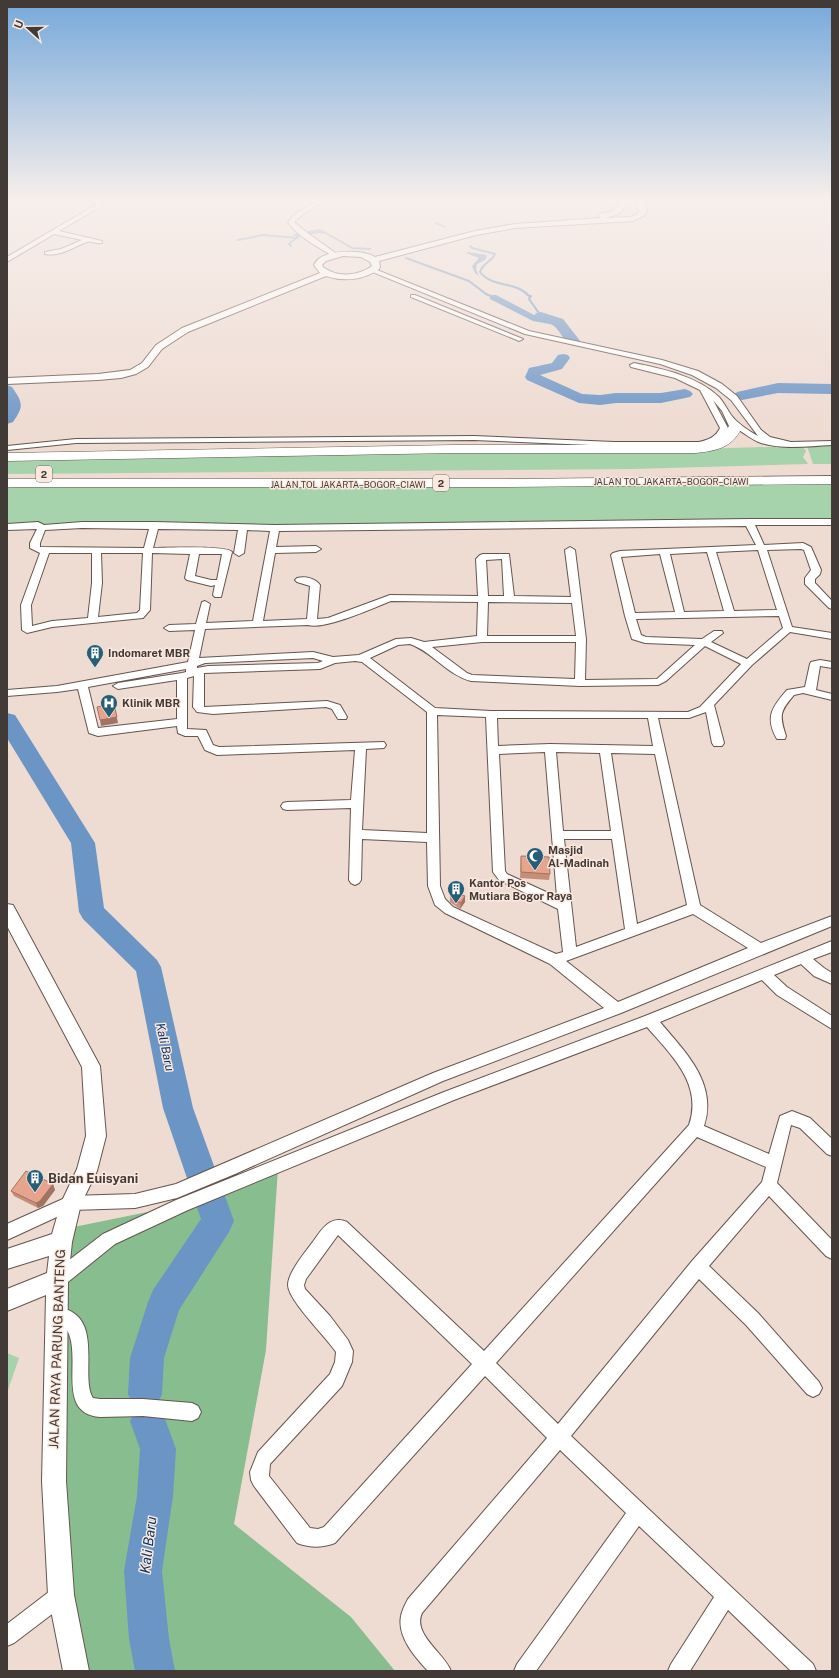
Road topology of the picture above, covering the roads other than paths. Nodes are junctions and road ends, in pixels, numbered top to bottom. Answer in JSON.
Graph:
{"nodes":[{"id":1,"x":310,"y":279,"type":"edge"},
{"id":2,"x":376,"y":279,"type":"edge"},
{"id":3,"x":394,"y":279,"type":"edge"},
{"id":4,"x":527,"y":341,"type":"dead end"},
{"id":5,"x":628,"y":356,"type":"junction"},
{"id":6,"x":9,"y":376,"type":"edge"},
{"id":7,"x":98,"y":377,"type":"junction"},
{"id":8,"x":703,"y":388,"type":"junction"},
{"id":9,"x":732,"y":423,"type":"junction"},
{"id":10,"x":791,"y":444,"type":"junction"},
{"id":11,"x":832,"y":444,"type":"edge"},
{"id":12,"x":7,"y":448,"type":"edge"},
{"id":13,"x":7,"y":457,"type":"edge"},
{"id":14,"x":832,"y":467,"type":"edge"},
{"id":15,"x":7,"y":474,"type":"edge"},
{"id":16,"x":832,"y":480,"type":"edge"},
{"id":17,"x":7,"y":483,"type":"edge"},
{"id":18,"x":749,"y":522,"type":"junction"},
{"id":19,"x":832,"y":522,"type":"edge"},
{"id":20,"x":154,"y":525,"type":"junction"},
{"id":21,"x":40,"y":526,"type":"junction"},
{"id":22,"x":7,"y":527,"type":"edge"},
{"id":23,"x":243,"y":528,"type":"junction"},
{"id":24,"x":275,"y":528,"type":"junction"},
{"id":25,"x":761,"y":547,"type":"junction"},
{"id":26,"x":316,"y":549,"type":"dead end"},
{"id":27,"x":45,"y":550,"type":"junction"},
{"id":28,"x":96,"y":550,"type":"junction"},
{"id":29,"x":148,"y":550,"type":"junction"},
{"id":30,"x":195,"y":550,"type":"junction"},
{"id":31,"x":271,"y":550,"type":"junction"},
{"id":32,"x":570,"y":550,"type":"dead end"},
{"id":33,"x":668,"y":551,"type":"junction"},
{"id":34,"x":711,"y":551,"type":"junction"},
{"id":35,"x":238,"y":553,"type":"dead end"},
{"id":36,"x":300,"y":580,"type":"dead end"},
{"id":37,"x":221,"y":582,"type":"junction"},
{"id":38,"x":218,"y":595,"type":"dead end"},
{"id":39,"x":483,"y":600,"type":"junction"},
{"id":40,"x":509,"y":600,"type":"junction"},
{"id":41,"x":576,"y":600,"type":"junction"},
{"id":42,"x":205,"y":604,"type":"dead end"},
{"id":43,"x":832,"y":606,"type":"edge"},
{"id":44,"x":783,"y":613,"type":"junction"},
{"id":45,"x":680,"y":614,"type":"junction"},
{"id":46,"x":730,"y":614,"type":"junction"},
{"id":47,"x":630,"y":616,"type":"junction"},
{"id":48,"x":93,"y":619,"type":"junction"},
{"id":49,"x":312,"y":622,"type":"junction"},
{"id":50,"x":258,"y":623,"type":"junction"},
{"id":51,"x":200,"y":626,"type":"junction"},
{"id":52,"x":169,"y":628,"type":"dead end"},
{"id":53,"x":788,"y":629,"type":"junction"},
{"id":54,"x":718,"y":633,"type":"dead end"},
{"id":55,"x":832,"y":636,"type":"edge"},
{"id":56,"x":482,"y":639,"type":"junction"},
{"id":57,"x":581,"y":639,"type":"junction"},
{"id":58,"x":704,"y":642,"type":"junction"},
{"id":59,"x":423,"y":645,"type":"junction"},
{"id":60,"x":361,"y":658,"type":"junction"},
{"id":61,"x":748,"y":663,"type":"junction"},
{"id":62,"x":832,"y":665,"type":"edge"},
{"id":63,"x":191,"y":672,"type":"junction"},
{"id":64,"x":580,"y":683,"type":"junction"},
{"id":65,"x":82,"y":688,"type":"junction"},
{"id":66,"x":810,"y":691,"type":"junction"},
{"id":67,"x":7,"y":693,"type":"edge"},
{"id":68,"x":832,"y":697,"type":"edge"},
{"id":69,"x":709,"y":704,"type":"junction"},
{"id":70,"x":432,"y":711,"type":"junction"},
{"id":71,"x":491,"y":714,"type":"junction"},
{"id":72,"x":652,"y":714,"type":"junction"},
{"id":73,"x":342,"y":717,"type":"dead end"},
{"id":74,"x":182,"y":722,"type":"junction"},
{"id":75,"x":781,"y":736,"type":"dead end"},
{"id":76,"x":718,"y":743,"type":"dead end"},
{"id":77,"x":380,"y":745,"type":"dead end"},
{"id":78,"x":361,"y":746,"type":"junction"},
{"id":79,"x":550,"y":748,"type":"junction"},
{"id":80,"x":605,"y":749,"type":"junction"},
{"id":81,"x":494,"y":750,"type":"junction"},
{"id":82,"x":660,"y":750,"type":"junction"},
{"id":83,"x":357,"y":804,"type":"junction"},
{"id":84,"x":287,"y":806,"type":"dead end"},
{"id":85,"x":356,"y":834,"type":"junction"},
{"id":86,"x":558,"y":835,"type":"junction"},
{"id":87,"x":617,"y":835,"type":"junction"},
{"id":88,"x":433,"y":838,"type":"junction"},
{"id":89,"x":355,"y":880,"type":"dead end"},
{"id":90,"x":564,"y":906,"type":"junction"},
{"id":91,"x":694,"y":908,"type":"junction"},
{"id":92,"x":7,"y":910,"type":"edge"},
{"id":93,"x":832,"y":921,"type":"edge"},
{"id":94,"x":632,"y":932,"type":"junction"},
{"id":95,"x":832,"y":946,"type":"edge"},
{"id":96,"x":760,"y":949,"type":"junction"},
{"id":97,"x":570,"y":955,"type":"junction"},
{"id":98,"x":804,"y":959,"type":"junction"},
{"id":99,"x":555,"y":960,"type":"junction"},
{"id":100,"x":764,"y":974,"type":"junction"},
{"id":101,"x":832,"y":979,"type":"edge"},
{"id":102,"x":616,"y":1008,"type":"junction"},
{"id":103,"x":650,"y":1020,"type":"junction"},
{"id":104,"x":832,"y":1023,"type":"edge"},
{"id":105,"x":438,"y":1077,"type":"junction"},
{"id":106,"x":449,"y":1096,"type":"junction"},
{"id":107,"x":695,"y":1130,"type":"junction"},
{"id":108,"x":832,"y":1150,"type":"edge"},
{"id":109,"x":774,"y":1163,"type":"junction"},
{"id":110,"x":232,"y":1176,"type":"junction"},
{"id":111,"x":769,"y":1185,"type":"junction"},
{"id":112,"x":179,"y":1198,"type":"junction"},
{"id":113,"x":72,"y":1203,"type":"junction"},
{"id":114,"x":7,"y":1232,"type":"edge"},
{"id":115,"x":61,"y":1242,"type":"junction"},
{"id":116,"x":832,"y":1251,"type":"edge"},
{"id":117,"x":7,"y":1259,"type":"edge"},
{"id":118,"x":698,"y":1267,"type":"junction"},
{"id":119,"x":57,"y":1280,"type":"junction"},
{"id":120,"x":7,"y":1300,"type":"edge"},
{"id":121,"x":56,"y":1322,"type":"junction"},
{"id":122,"x":485,"y":1364,"type":"junction"},
{"id":123,"x":813,"y":1388,"type":"dead end"},
{"id":124,"x":192,"y":1412,"type":"dead end"},
{"id":125,"x":559,"y":1436,"type":"junction"},
{"id":126,"x":638,"y":1512,"type":"junction"},
{"id":127,"x":61,"y":1595,"type":"junction"},
{"id":128,"x":726,"y":1595,"type":"junction"},
{"id":129,"x":9,"y":1631,"type":"edge"},
{"id":130,"x":76,"y":1671,"type":"edge"},
{"id":131,"x":441,"y":1671,"type":"edge"},
{"id":132,"x":524,"y":1671,"type":"edge"},
{"id":133,"x":678,"y":1671,"type":"edge"},
{"id":134,"x":806,"y":1671,"type":"edge"}],
"edges":[{"from":1,"to":7,"type":"street"},
{"from":2,"to":4,"type":"street"},
{"from":3,"to":5,"type":"street"},
{"from":5,"to":8,"type":"street"},
{"from":5,"to":10,"type":"street"},
{"from":6,"to":7,"type":"street"},
{"from":6,"to":7,"type":"street"},
{"from":8,"to":9,"type":"street"},
{"from":8,"to":12,"type":"street"},
{"from":9,"to":10,"type":"street"},
{"from":9,"to":13,"type":"highway"},
{"from":10,"to":11,"type":"street"},
{"from":14,"to":15,"type":"highway","name":"JALAN TOL JAKARTA–BOGOR–CIAWI","number":"2"},
{"from":16,"to":17,"type":"highway","name":"JALAN TOL JAKARTA–BOGOR–CIAWI","number":"2"},
{"from":18,"to":19,"type":"street"},
{"from":18,"to":24,"type":"street"},
{"from":18,"to":25,"type":"street"},
{"from":20,"to":21,"type":"street"},
{"from":20,"to":23,"type":"street"},
{"from":20,"to":29,"type":"street"},
{"from":21,"to":22,"type":"street"},
{"from":21,"to":27,"type":"street"},
{"from":23,"to":24,"type":"street"},
{"from":23,"to":35,"type":"street"},
{"from":24,"to":31,"type":"street"},
{"from":25,"to":34,"type":"street"},
{"from":25,"to":43,"type":"street"},
{"from":25,"to":44,"type":"street"},
{"from":26,"to":31,"type":"street"},
{"from":27,"to":28,"type":"street"},
{"from":27,"to":48,"type":"street"},
{"from":28,"to":29,"type":"street"},
{"from":28,"to":48,"type":"street"},
{"from":29,"to":30,"type":"street"},
{"from":29,"to":48,"type":"street"},
{"from":30,"to":37,"type":"street"},
{"from":30,"to":37,"type":"street"},
{"from":31,"to":50,"type":"street"},
{"from":32,"to":41,"type":"street"},
{"from":33,"to":34,"type":"street"},
{"from":33,"to":45,"type":"street"},
{"from":33,"to":47,"type":"street"},
{"from":34,"to":46,"type":"street"},
{"from":36,"to":49,"type":"street"},
{"from":37,"to":38,"type":"street"},
{"from":39,"to":40,"type":"street"},
{"from":39,"to":40,"type":"street"},
{"from":39,"to":49,"type":"street"},
{"from":39,"to":56,"type":"street"},
{"from":40,"to":41,"type":"street"},
{"from":41,"to":57,"type":"street"},
{"from":42,"to":51,"type":"street"},
{"from":44,"to":46,"type":"street"},
{"from":44,"to":53,"type":"street"},
{"from":45,"to":46,"type":"street"},
{"from":45,"to":47,"type":"street"},
{"from":47,"to":58,"type":"street"},
{"from":49,"to":50,"type":"street"},
{"from":50,"to":51,"type":"street"},
{"from":51,"to":52,"type":"street"},
{"from":51,"to":63,"type":"street"},
{"from":53,"to":55,"type":"street"},
{"from":53,"to":61,"type":"street"},
{"from":54,"to":58,"type":"street"},
{"from":56,"to":57,"type":"street"},
{"from":56,"to":59,"type":"street"},
{"from":57,"to":64,"type":"street"},
{"from":58,"to":61,"type":"street"},
{"from":58,"to":64,"type":"street"},
{"from":59,"to":60,"type":"street"},
{"from":59,"to":64,"type":"street"},
{"from":60,"to":63,"type":"street"},
{"from":60,"to":70,"type":"street"},
{"from":61,"to":69,"type":"street"},
{"from":62,"to":66,"type":"street"},
{"from":63,"to":65,"type":"street"},
{"from":63,"to":73,"type":"street"},
{"from":63,"to":74,"type":"street"},
{"from":65,"to":67,"type":"street"},
{"from":65,"to":74,"type":"street"},
{"from":66,"to":68,"type":"street"},
{"from":66,"to":75,"type":"street"},
{"from":69,"to":72,"type":"street"},
{"from":69,"to":76,"type":"street"},
{"from":70,"to":71,"type":"street"},
{"from":70,"to":88,"type":"street"},
{"from":71,"to":72,"type":"street"},
{"from":71,"to":81,"type":"street"},
{"from":72,"to":82,"type":"street"},
{"from":74,"to":78,"type":"street"},
{"from":77,"to":78,"type":"street"},
{"from":78,"to":83,"type":"street"},
{"from":79,"to":80,"type":"street"},
{"from":79,"to":81,"type":"street"},
{"from":79,"to":86,"type":"street"},
{"from":80,"to":82,"type":"street"},
{"from":80,"to":87,"type":"street"},
{"from":81,"to":90,"type":"street"},
{"from":82,"to":91,"type":"street"},
{"from":83,"to":84,"type":"street"},
{"from":83,"to":85,"type":"street"},
{"from":85,"to":88,"type":"street"},
{"from":85,"to":89,"type":"street"},
{"from":86,"to":87,"type":"street"},
{"from":86,"to":90,"type":"street"},
{"from":87,"to":94,"type":"street"},
{"from":88,"to":99,"type":"street"},
{"from":90,"to":97,"type":"street"},
{"from":91,"to":94,"type":"street"},
{"from":91,"to":96,"type":"street"},
{"from":92,"to":113,"type":"street","name":"JALAN RAYA PARUNG BANTENG"},
{"from":93,"to":96,"type":"street"},
{"from":94,"to":97,"type":"street"},
{"from":95,"to":98,"type":"street"},
{"from":96,"to":102,"type":"street"},
{"from":97,"to":99,"type":"street"},
{"from":98,"to":100,"type":"street"},
{"from":98,"to":101,"type":"street"},
{"from":99,"to":102,"type":"street"},
{"from":100,"to":103,"type":"street"},
{"from":100,"to":104,"type":"street"},
{"from":102,"to":105,"type":"street"},
{"from":103,"to":106,"type":"street"},
{"from":103,"to":107,"type":"street"},
{"from":105,"to":106,"type":"street"},
{"from":105,"to":110,"type":"street"},
{"from":106,"to":110,"type":"street"},
{"from":107,"to":109,"type":"street"},
{"from":107,"to":122,"type":"street"},
{"from":108,"to":109,"type":"street"},
{"from":109,"to":111,"type":"street"},
{"from":110,"to":112,"type":"street"},
{"from":111,"to":116,"type":"street"},
{"from":111,"to":118,"type":"street"},
{"from":112,"to":113,"type":"street"},
{"from":112,"to":119,"type":"street"},
{"from":113,"to":114,"type":"street"},
{"from":113,"to":115,"type":"street","name":"JALAN RAYA PARUNG BANTENG"},
{"from":115,"to":117,"type":"street"},
{"from":115,"to":119,"type":"street","name":"JALAN RAYA PARUNG BANTENG"},
{"from":118,"to":123,"type":"street"},
{"from":118,"to":125,"type":"street"},
{"from":119,"to":120,"type":"street"},
{"from":119,"to":121,"type":"street","name":"JALAN RAYA PARUNG BANTENG"},
{"from":121,"to":124,"type":"street"},
{"from":121,"to":127,"type":"street","name":"JALAN RAYA PARUNG BANTENG"},
{"from":122,"to":122,"type":"street"},
{"from":122,"to":125,"type":"street"},
{"from":125,"to":126,"type":"street"},
{"from":125,"to":131,"type":"street"},
{"from":126,"to":128,"type":"street"},
{"from":126,"to":132,"type":"street"},
{"from":127,"to":129,"type":"street"},
{"from":127,"to":130,"type":"street","name":"JALAN RAYA PARUNG BANTENG"},
{"from":128,"to":133,"type":"street"},
{"from":128,"to":134,"type":"street"}]}
